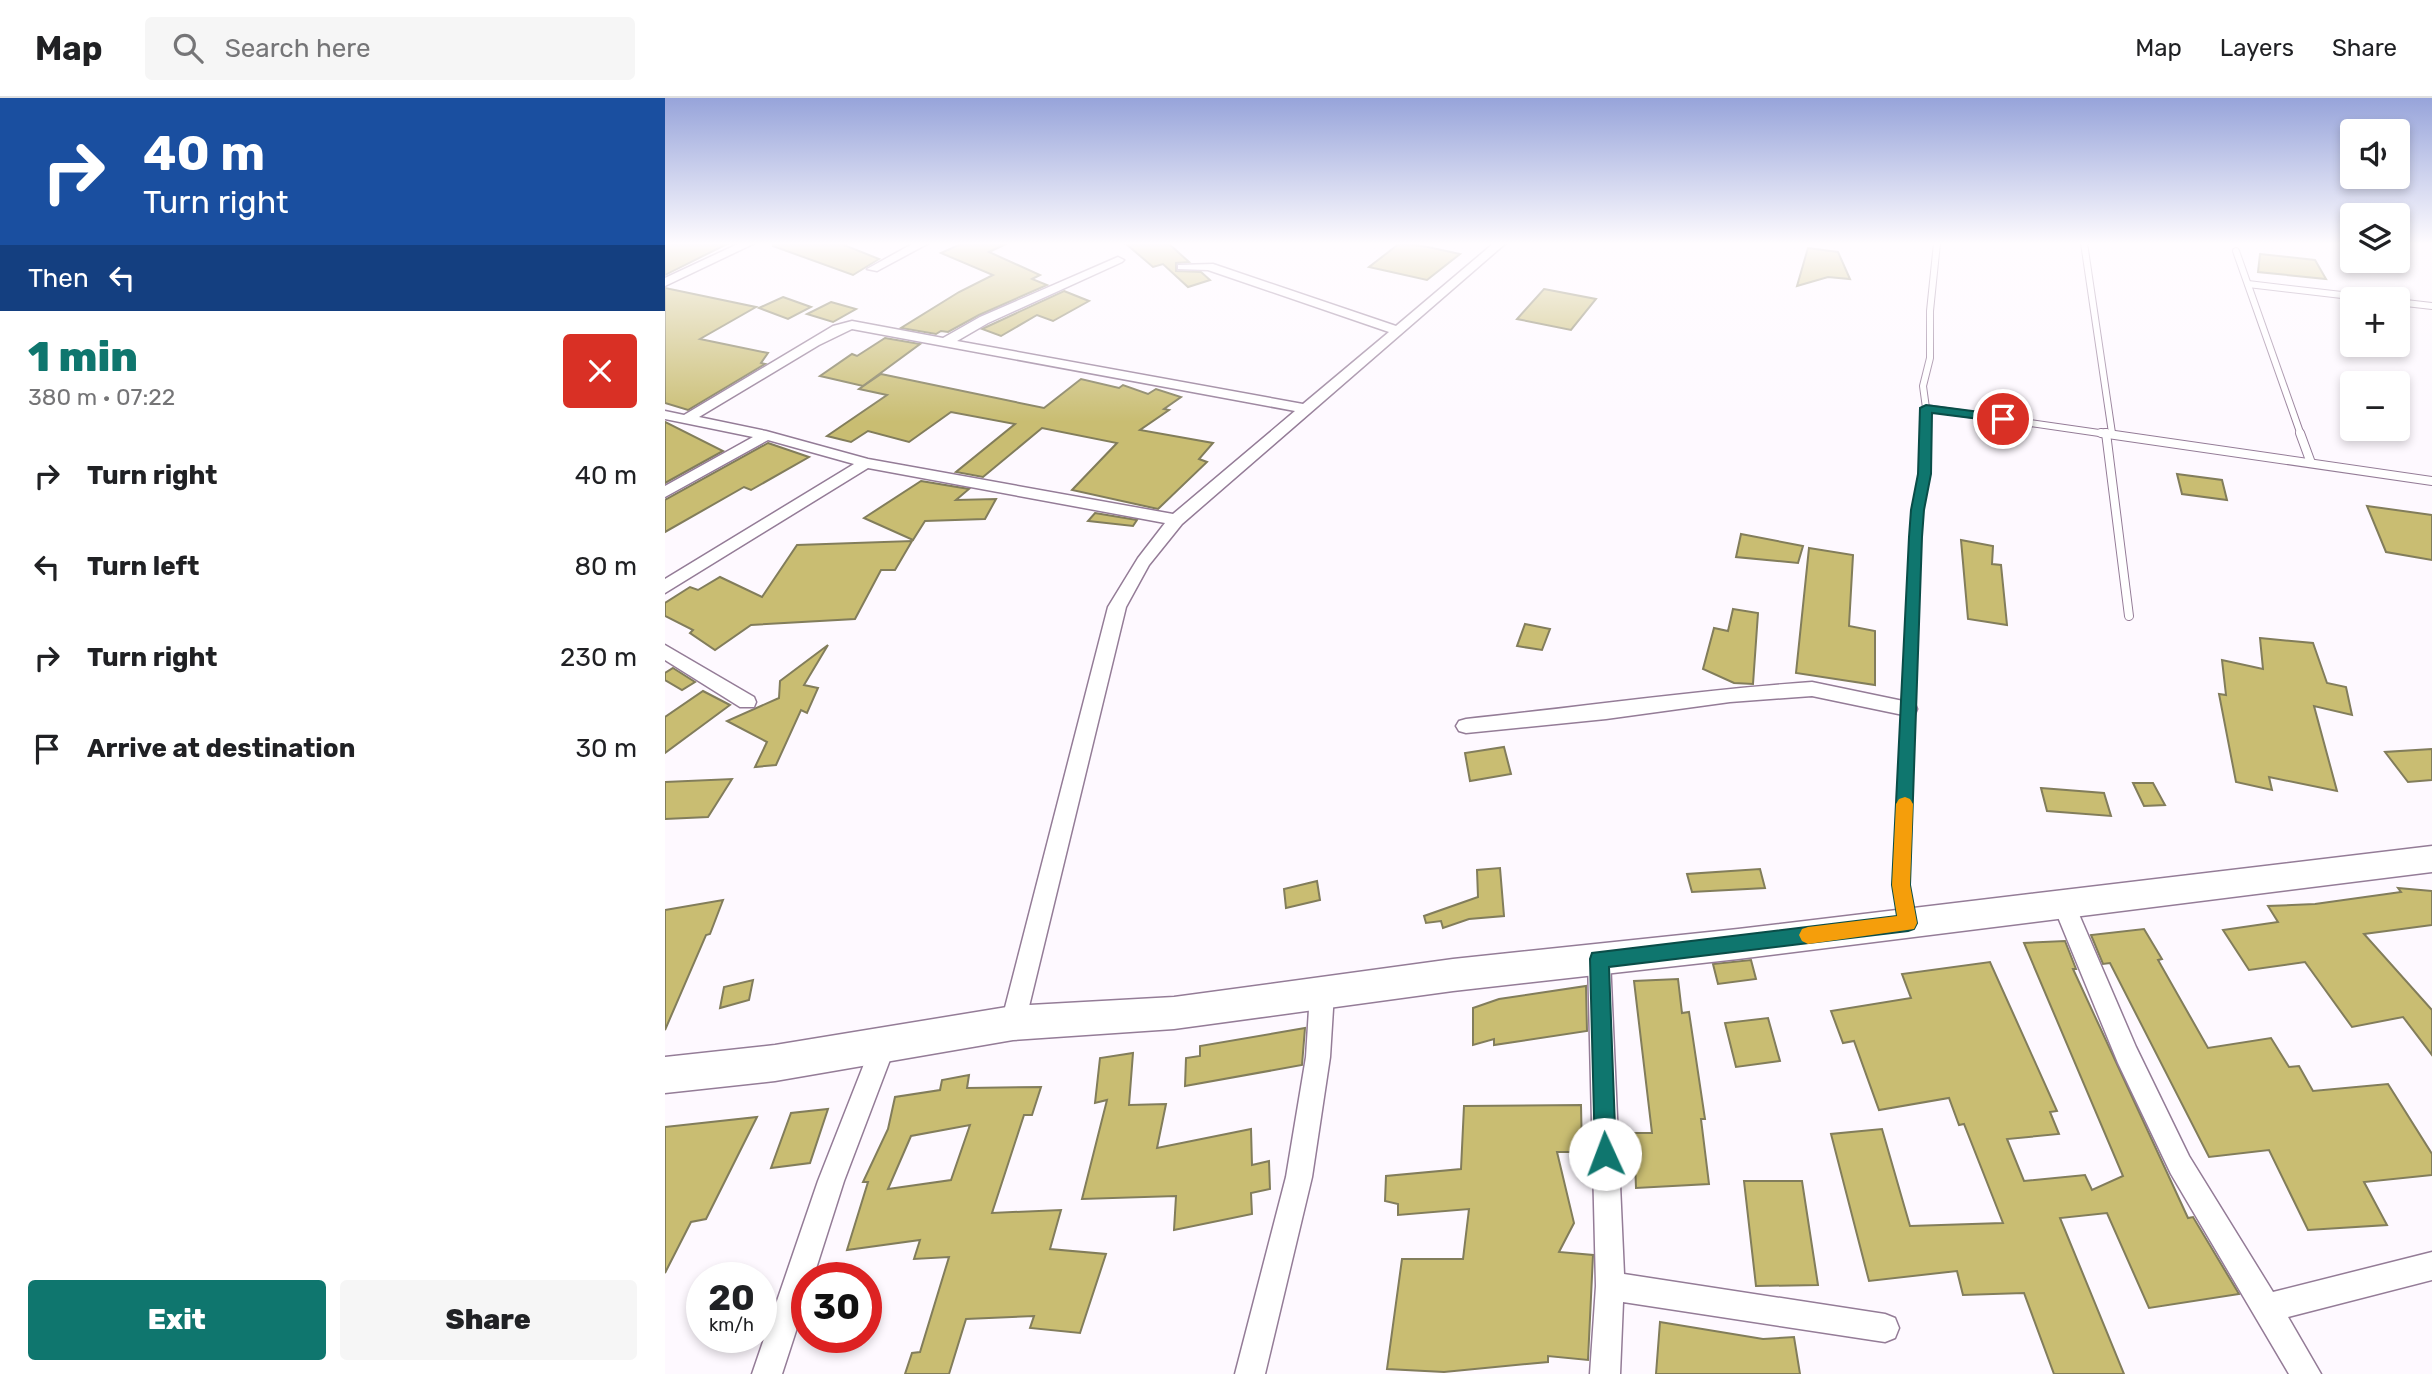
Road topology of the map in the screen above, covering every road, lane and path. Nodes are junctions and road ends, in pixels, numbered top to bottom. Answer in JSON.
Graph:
{"nodes":[{"id":1,"x":1022,"y":303,"type":"edge"},
{"id":2,"x":1316,"y":303,"type":"edge"},
{"id":3,"x":1430,"y":303,"type":"edge"},
{"id":4,"x":1931,"y":303,"type":"edge"},
{"id":5,"x":2092,"y":303,"type":"edge"},
{"id":6,"x":2255,"y":303,"type":"edge"},
{"id":7,"x":2410,"y":303,"type":"edge"},
{"id":8,"x":2432,"y":306,"type":"edge"},
{"id":9,"x":1397,"y":330,"type":"junction"},
{"id":10,"x":945,"y":342,"type":"junction"},
{"id":11,"x":1926,"y":408,"type":"junction"},
{"id":12,"x":1306,"y":409,"type":"junction"},
{"id":13,"x":665,"y":415,"type":"edge"},
{"id":14,"x":685,"y":420,"type":"junction"},
{"id":15,"x":2109,"y":433,"type":"junction"},
{"id":16,"x":766,"y":435,"type":"junction"},
{"id":17,"x":866,"y":463,"type":"junction"},
{"id":18,"x":2311,"y":463,"type":"junction"},
{"id":19,"x":2432,"y":481,"type":"edge"},
{"id":20,"x":665,"y":492,"type":"edge"},
{"id":21,"x":1176,"y":520,"type":"junction"},
{"id":22,"x":665,"y":587,"type":"edge"},
{"id":23,"x":2129,"y":616,"type":"dead end"},
{"id":24,"x":665,"y":652,"type":"edge"},
{"id":25,"x":747,"y":702,"type":"dead end"},
{"id":26,"x":1908,"y":709,"type":"junction"},
{"id":27,"x":1466,"y":726,"type":"dead end"},
{"id":28,"x":2432,"y":859,"type":"edge"},
{"id":29,"x":2064,"y":905,"type":"junction"},
{"id":30,"x":1908,"y":923,"type":"junction"},
{"id":31,"x":1599,"y":959,"type":"junction"},
{"id":32,"x":1322,"y":993,"type":"junction"},
{"id":33,"x":1013,"y":1023,"type":"junction"},
{"id":34,"x":884,"y":1044,"type":"junction"},
{"id":35,"x":665,"y":1075,"type":"edge"},
{"id":36,"x":2432,"y":1266,"type":"edge"},
{"id":37,"x":1610,"y":1286,"type":"junction"},
{"id":38,"x":2267,"y":1308,"type":"junction"},
{"id":39,"x":1885,"y":1328,"type":"dead end"},
{"id":40,"x":767,"y":1374,"type":"edge"},
{"id":41,"x":1250,"y":1374,"type":"edge"},
{"id":42,"x":1605,"y":1374,"type":"edge"},
{"id":43,"x":2306,"y":1374,"type":"edge"}],
"edges":[{"from":1,"to":10,"type":"street"},
{"from":2,"to":9,"type":"street"},
{"from":3,"to":9,"type":"street"},
{"from":4,"to":11,"type":"lane"},
{"from":5,"to":15,"type":"lane"},
{"from":6,"to":18,"type":"lane"},
{"from":7,"to":8,"type":"lane"},
{"from":9,"to":12,"type":"street"},
{"from":10,"to":12,"type":"street"},
{"from":10,"to":14,"type":"street"},
{"from":11,"to":15,"type":"lane"},
{"from":11,"to":26,"type":"lane"},
{"from":12,"to":21,"type":"street"},
{"from":13,"to":14,"type":"street"},
{"from":14,"to":16,"type":"street"},
{"from":15,"to":18,"type":"lane"},
{"from":15,"to":23,"type":"lane"},
{"from":16,"to":17,"type":"street"},
{"from":16,"to":20,"type":"street"},
{"from":17,"to":21,"type":"street"},
{"from":17,"to":22,"type":"street"},
{"from":18,"to":19,"type":"lane"},
{"from":21,"to":33,"type":"street"},
{"from":24,"to":25,"type":"street"},
{"from":26,"to":27,"type":"street"},
{"from":26,"to":30,"type":"lane"},
{"from":28,"to":29,"type":"street"},
{"from":29,"to":30,"type":"street"},
{"from":29,"to":38,"type":"street"},
{"from":30,"to":31,"type":"street"},
{"from":31,"to":32,"type":"street"},
{"from":31,"to":37,"type":"street"},
{"from":32,"to":33,"type":"street"},
{"from":32,"to":41,"type":"street"},
{"from":33,"to":34,"type":"street"},
{"from":34,"to":35,"type":"street"},
{"from":34,"to":40,"type":"street"},
{"from":36,"to":38,"type":"street"},
{"from":37,"to":39,"type":"street"},
{"from":37,"to":42,"type":"street"},
{"from":38,"to":43,"type":"street"}]}
